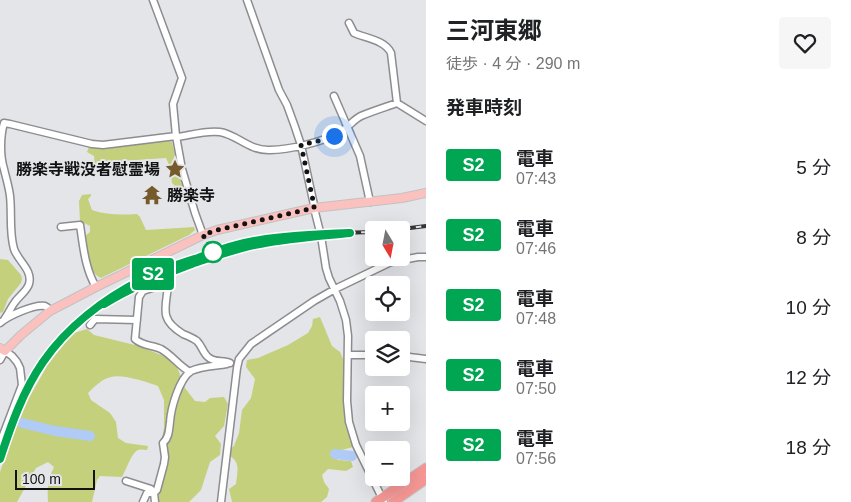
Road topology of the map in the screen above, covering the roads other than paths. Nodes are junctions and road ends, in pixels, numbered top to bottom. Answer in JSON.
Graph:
{"nodes":[{"id":1,"x":153,"y":0,"type":"edge"},
{"id":2,"x":247,"y":0,"type":"edge"},
{"id":3,"x":349,"y":23,"type":"dead end"},
{"id":4,"x":334,"y":96,"type":"dead end"},
{"id":5,"x":398,"y":103,"type":"junction"},
{"id":6,"x":426,"y":121,"type":"edge"},
{"id":7,"x":348,"y":127,"type":"junction"},
{"id":8,"x":176,"y":136,"type":"junction"},
{"id":9,"x":301,"y":145,"type":"junction"},
{"id":10,"x":426,"y":193,"type":"edge"},
{"id":11,"x":370,"y":202,"type":"junction"},
{"id":12,"x":314,"y":208,"type":"junction"},
{"id":13,"x":61,"y":227,"type":"dead end"},
{"id":14,"x":203,"y":235,"type":"junction"},
{"id":15,"x":426,"y":257,"type":"edge"},
{"id":16,"x":96,"y":287,"type":"junction"},
{"id":17,"x":335,"y":289,"type":"junction"},
{"id":18,"x":50,"y":311,"type":"junction"},
{"id":19,"x":137,"y":320,"type":"junction"},
{"id":20,"x":3,"y":321,"type":"edge"},
{"id":21,"x":90,"y":325,"type":"dead end"},
{"id":22,"x":3,"y":350,"type":"edge"},
{"id":23,"x":348,"y":354,"type":"junction"},
{"id":24,"x":365,"y":355,"type":"edge"},
{"id":25,"x":410,"y":357,"type":"edge"},
{"id":26,"x":0,"y":360,"type":"edge"},
{"id":27,"x":426,"y":360,"type":"edge"},
{"id":28,"x":230,"y":363,"type":"junction"},
{"id":29,"x":238,"y":363,"type":"junction"},
{"id":30,"x":190,"y":372,"type":"junction"},
{"id":31,"x":0,"y":443,"type":"edge"},
{"id":32,"x":426,"y":468,"type":"edge"},
{"id":33,"x":426,"y":480,"type":"edge"},
{"id":34,"x":126,"y":481,"type":"dead end"},
{"id":35,"x":154,"y":493,"type":"junction"},
{"id":36,"x":381,"y":501,"type":"edge"},
{"id":37,"x":143,"y":502,"type":"edge"},
{"id":38,"x":155,"y":502,"type":"edge"},
{"id":39,"x":220,"y":502,"type":"edge"},
{"id":40,"x":393,"y":502,"type":"edge"}],
"edges":[{"from":1,"to":8,"type":"street"},
{"from":2,"to":9,"type":"street"},
{"from":3,"to":5,"type":"street"},
{"from":4,"to":7,"type":"street"},
{"from":5,"to":6,"type":"street"},
{"from":5,"to":7,"type":"street"},
{"from":7,"to":9,"type":"street"},
{"from":7,"to":11,"type":"street"},
{"from":8,"to":9,"type":"street"},
{"from":8,"to":14,"type":"street"},
{"from":8,"to":20,"type":"street"},
{"from":9,"to":12,"type":"street"},
{"from":10,"to":11,"type":"main road"},
{"from":11,"to":12,"type":"main road"},
{"from":12,"to":14,"type":"main road"},
{"from":12,"to":17,"type":"street"},
{"from":13,"to":16,"type":"street"},
{"from":14,"to":16,"type":"main road"},
{"from":15,"to":17,"type":"street"},
{"from":16,"to":18,"type":"main road"},
{"from":17,"to":23,"type":"street"},
{"from":17,"to":29,"type":"street"},
{"from":18,"to":20,"type":"street"},
{"from":18,"to":22,"type":"main road"},
{"from":19,"to":21,"type":"street"},
{"from":19,"to":28,"type":"street"},
{"from":19,"to":30,"type":"street"},
{"from":22,"to":26,"type":"street"},
{"from":22,"to":31,"type":"street"},
{"from":23,"to":24,"type":"street"},
{"from":23,"to":36,"type":"street"},
{"from":25,"to":27,"type":"street"},
{"from":28,"to":29,"type":"street"},
{"from":28,"to":30,"type":"street"},
{"from":29,"to":39,"type":"street"},
{"from":30,"to":35,"type":"street"},
{"from":32,"to":36,"type":"highway"},
{"from":33,"to":40,"type":"highway"},
{"from":34,"to":35,"type":"street"},
{"from":35,"to":37,"type":"street"},
{"from":35,"to":38,"type":"street"}]}
